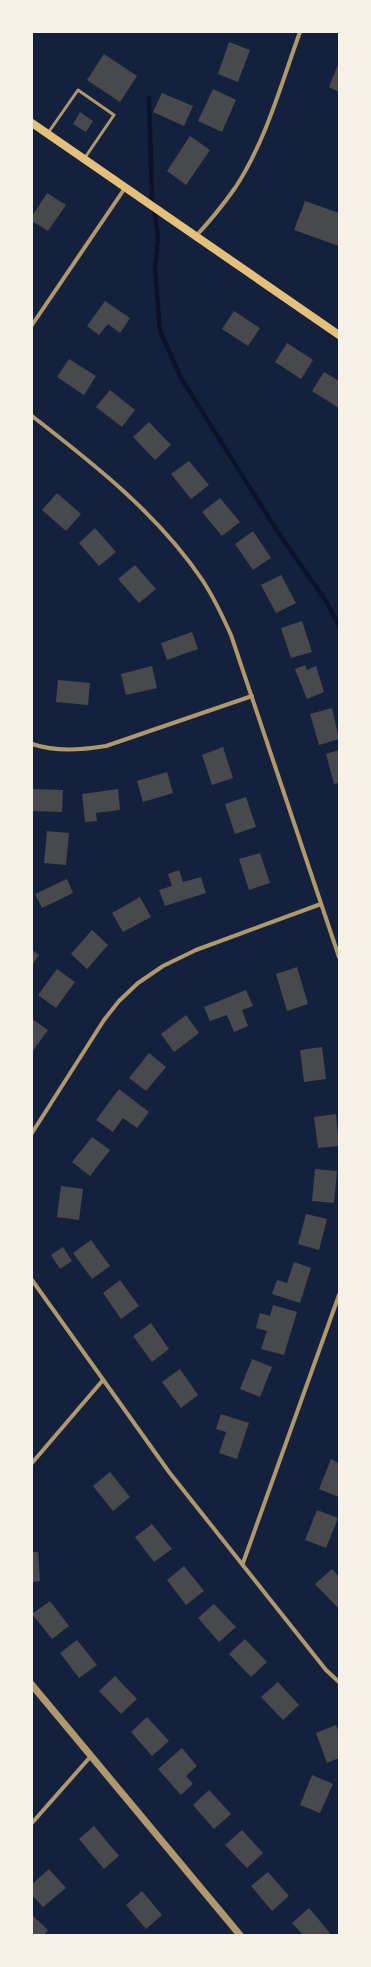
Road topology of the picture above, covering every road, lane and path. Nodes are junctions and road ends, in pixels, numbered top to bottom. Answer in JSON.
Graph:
{"nodes":[{"id":1,"x":300,"y":32,"type":"edge"},
{"id":2,"x":32,"y":123,"type":"edge"},
{"id":3,"x":47,"y":133,"type":"junction"},
{"id":4,"x":84,"y":159,"type":"junction"},
{"id":5,"x":125,"y":187,"type":"junction"},
{"id":6,"x":196,"y":236,"type":"junction"},
{"id":7,"x":32,"y":325,"type":"edge"},
{"id":8,"x":339,"y":335,"type":"edge"},
{"id":9,"x":32,"y":416,"type":"edge"},
{"id":10,"x":252,"y":696,"type":"junction"},
{"id":11,"x":32,"y":744,"type":"edge"},
{"id":12,"x":321,"y":904,"type":"junction"},
{"id":13,"x":339,"y":957,"type":"edge"},
{"id":14,"x":32,"y":1133,"type":"edge"},
{"id":15,"x":32,"y":1280,"type":"edge"},
{"id":16,"x":339,"y":1295,"type":"edge"},
{"id":17,"x":103,"y":1380,"type":"junction"},
{"id":18,"x":32,"y":1463,"type":"edge"},
{"id":19,"x":243,"y":1563,"type":"junction"},
{"id":20,"x":339,"y":1682,"type":"edge"},
{"id":21,"x":32,"y":1685,"type":"edge"},
{"id":22,"x":91,"y":1756,"type":"junction"},
{"id":23,"x":32,"y":1823,"type":"edge"},
{"id":24,"x":240,"y":1935,"type":"edge"}],
"edges":[{"from":1,"to":6,"type":"street"},
{"from":2,"to":3,"type":"main road"},
{"from":3,"to":4,"type":"main road"},
{"from":3,"to":4,"type":"lane"},
{"from":4,"to":5,"type":"main road"},
{"from":5,"to":6,"type":"main road"},
{"from":5,"to":7,"type":"street"},
{"from":6,"to":8,"type":"main road"},
{"from":9,"to":10,"type":"street"},
{"from":10,"to":11,"type":"street"},
{"from":10,"to":12,"type":"street"},
{"from":12,"to":13,"type":"street"},
{"from":12,"to":14,"type":"street"},
{"from":15,"to":17,"type":"street"},
{"from":16,"to":19,"type":"street"},
{"from":17,"to":18,"type":"street"},
{"from":17,"to":19,"type":"street"},
{"from":19,"to":20,"type":"street"},
{"from":21,"to":22,"type":"street"},
{"from":22,"to":23,"type":"street"},
{"from":22,"to":24,"type":"street"}]}
